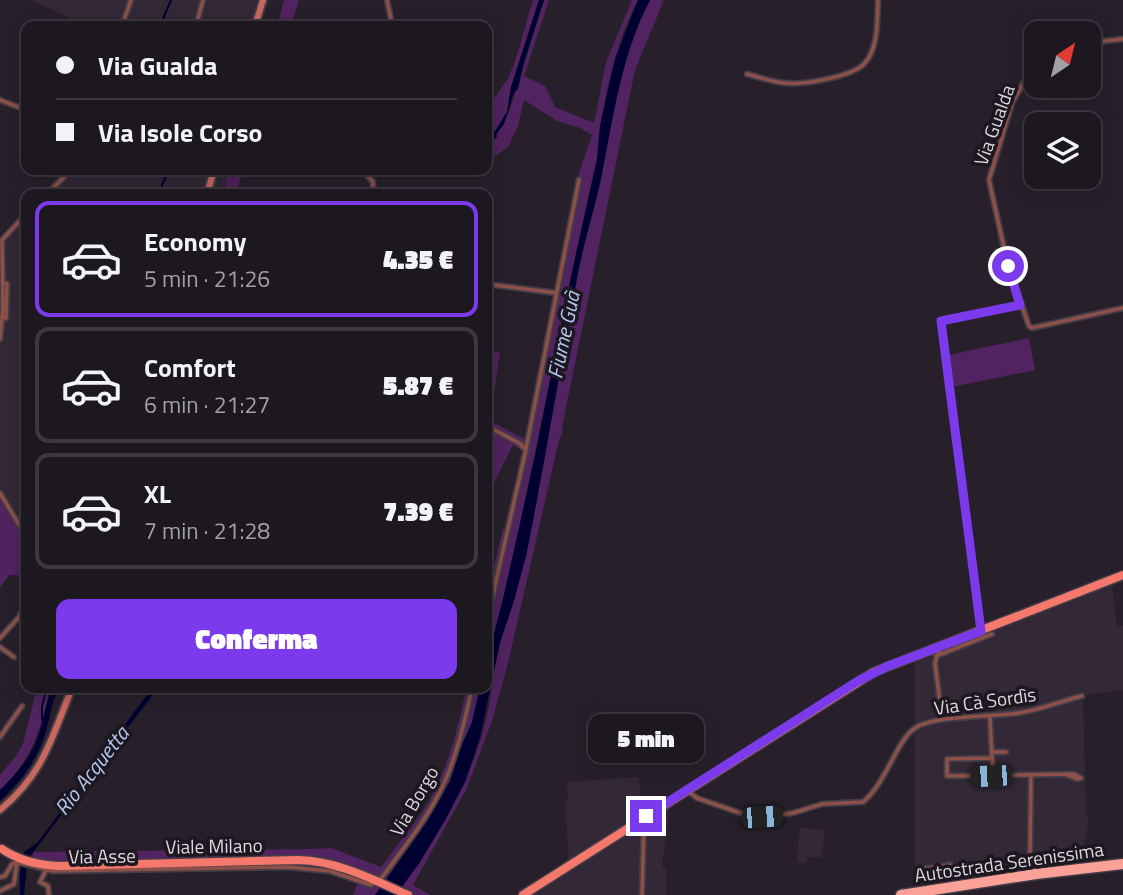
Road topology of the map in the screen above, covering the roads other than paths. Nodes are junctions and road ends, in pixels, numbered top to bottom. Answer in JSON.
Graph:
{"nodes":[{"id":1,"x":131,"y":0,"type":"edge"},
{"id":2,"x":203,"y":0,"type":"edge"},
{"id":3,"x":263,"y":0,"type":"edge"},
{"id":4,"x":387,"y":0,"type":"edge"},
{"id":5,"x":878,"y":0,"type":"edge"},
{"id":6,"x":124,"y":21,"type":"edge"},
{"id":7,"x":197,"y":21,"type":"edge"},
{"id":8,"x":257,"y":21,"type":"edge"},
{"id":9,"x":391,"y":21,"type":"edge"},
{"id":10,"x":1123,"y":39,"type":"edge"},
{"id":11,"x":1101,"y":42,"type":"edge"},
{"id":12,"x":747,"y":74,"type":"dead end"},
{"id":13,"x":1024,"y":81,"type":"edge"},
{"id":14,"x":0,"y":100,"type":"edge"},
{"id":15,"x":21,"y":108,"type":"edge"},
{"id":16,"x":66,"y":175,"type":"edge"},
{"id":17,"x":579,"y":180,"type":"dead end"},
{"id":18,"x":52,"y":189,"type":"edge"},
{"id":19,"x":21,"y":221,"type":"edge"},
{"id":20,"x":1,"y":239,"type":"edge"},
{"id":21,"x":492,"y":286,"type":"edge"},
{"id":22,"x":556,"y":293,"type":"junction"},
{"id":23,"x":1020,"y":305,"type":"junction"},
{"id":24,"x":1123,"y":308,"type":"edge"},
{"id":25,"x":0,"y":339,"type":"edge"},
{"id":26,"x":492,"y":429,"type":"edge"},
{"id":27,"x":526,"y":450,"type":"junction"},
{"id":28,"x":0,"y":493,"type":"edge"},
{"id":29,"x":21,"y":528,"type":"edge"},
{"id":30,"x":1123,"y":575,"type":"edge"},
{"id":31,"x":492,"y":599,"type":"edge"},
{"id":32,"x":21,"y":613,"type":"edge"},
{"id":33,"x":981,"y":631,"type":"junction"},
{"id":34,"x":992,"y":634,"type":"dead end"},
{"id":35,"x":0,"y":638,"type":"edge"},
{"id":36,"x":0,"y":647,"type":"edge"},
{"id":37,"x":933,"y":654,"type":"junction"},
{"id":38,"x":14,"y":657,"type":"dead end"},
{"id":39,"x":70,"y":693,"type":"edge"},
{"id":40,"x":471,"y":693,"type":"edge"},
{"id":41,"x":1082,"y":696,"type":"dead end"},
{"id":42,"x":22,"y":706,"type":"dead end"},
{"id":43,"x":942,"y":718,"type":"junction"},
{"id":44,"x":990,"y":718,"type":"junction"},
{"id":45,"x":0,"y":737,"type":"edge"},
{"id":46,"x":1006,"y":752,"type":"dead end"},
{"id":47,"x":992,"y":755,"type":"junction"},
{"id":48,"x":994,"y":775,"type":"junction"},
{"id":49,"x":1067,"y":775,"type":"dead end"},
{"id":50,"x":1031,"y":776,"type":"junction"},
{"id":51,"x":688,"y":789,"type":"junction"},
{"id":52,"x":0,"y":810,"type":"edge"},
{"id":53,"x":641,"y":823,"type":"junction"},
{"id":54,"x":628,"y":827,"type":"junction"},
{"id":55,"x":639,"y":831,"type":"junction"},
{"id":56,"x":643,"y":836,"type":"junction"},
{"id":57,"x":0,"y":853,"type":"edge"},
{"id":58,"x":1083,"y":856,"type":"dead end"},
{"id":59,"x":1030,"y":857,"type":"junction"},
{"id":60,"x":1123,"y":858,"type":"edge"},
{"id":61,"x":17,"y":860,"type":"junction"},
{"id":62,"x":1123,"y":866,"type":"edge"},
{"id":63,"x":46,"y":870,"type":"junction"},
{"id":64,"x":952,"y":870,"type":"junction"},
{"id":65,"x":1027,"y":876,"type":"junction"},
{"id":66,"x":0,"y":877,"type":"edge"},
{"id":67,"x":379,"y":882,"type":"junction"},
{"id":68,"x":0,"y":891,"type":"edge"},
{"id":69,"x":405,"y":894,"type":"edge"},
{"id":70,"x":49,"y":895,"type":"edge"},
{"id":71,"x":523,"y":895,"type":"edge"},
{"id":72,"x":642,"y":895,"type":"edge"},
{"id":73,"x":901,"y":895,"type":"edge"},
{"id":74,"x":934,"y":895,"type":"edge"}],
"edges":[{"from":1,"to":6,"type":"street"},
{"from":2,"to":7,"type":"street"},
{"from":3,"to":8,"type":"main road"},
{"from":4,"to":9,"type":"street"},
{"from":5,"to":12,"type":"street"},
{"from":10,"to":11,"type":"street"},
{"from":13,"to":23,"type":"street","name":"Via Gualda"},
{"from":14,"to":15,"type":"street"},
{"from":16,"to":18,"type":"street"},
{"from":17,"to":22,"type":"street"},
{"from":19,"to":20,"type":"street"},
{"from":20,"to":25,"type":"street"},
{"from":21,"to":22,"type":"street"},
{"from":22,"to":27,"type":"street"},
{"from":23,"to":24,"type":"street"},
{"from":23,"to":33,"type":"street"},
{"from":26,"to":27,"type":"street"},
{"from":27,"to":31,"type":"street"},
{"from":28,"to":29,"type":"street"},
{"from":30,"to":33,"type":"main road"},
{"from":32,"to":35,"type":"street"},
{"from":33,"to":37,"type":"main road"},
{"from":34,"to":37,"type":"street"},
{"from":36,"to":38,"type":"street"},
{"from":37,"to":43,"type":"street"},
{"from":37,"to":51,"type":"main road"},
{"from":39,"to":52,"type":"main road"},
{"from":40,"to":67,"type":"street","name":"Via Borgo"},
{"from":41,"to":44,"type":"street","name":"Via Cà Sordìs"},
{"from":42,"to":45,"type":"street"},
{"from":43,"to":44,"type":"street","name":"Via Cà Sordìs"},
{"from":43,"to":51,"type":"street","name":"Via Cà Sordìs"},
{"from":44,"to":47,"type":"street"},
{"from":46,"to":47,"type":"street"},
{"from":47,"to":48,"type":"street"},
{"from":47,"to":48,"type":"street"},
{"from":48,"to":50,"type":"street"},
{"from":49,"to":50,"type":"street"},
{"from":50,"to":59,"type":"street"},
{"from":51,"to":53,"type":"main road"},
{"from":53,"to":54,"type":"main road"},
{"from":53,"to":55,"type":"street"},
{"from":53,"to":56,"type":"street"},
{"from":54,"to":55,"type":"street"},
{"from":54,"to":71,"type":"main road"},
{"from":55,"to":56,"type":"street"},
{"from":56,"to":72,"type":"street"},
{"from":57,"to":61,"type":"main road","name":"Viale Milano"},
{"from":58,"to":59,"type":"street"},
{"from":59,"to":64,"type":"street"},
{"from":60,"to":65,"type":"highway"},
{"from":61,"to":63,"type":"street","name":"Via Asse"},
{"from":61,"to":66,"type":"street"},
{"from":61,"to":67,"type":"main road","name":"Viale Milano"},
{"from":61,"to":68,"type":"street"},
{"from":62,"to":65,"type":"highway","name":"Autostrada Serenissima"},
{"from":62,"to":74,"type":"highway","name":"Autostrada Serenissima"},
{"from":63,"to":67,"type":"street","name":"Via Asse"},
{"from":63,"to":70,"type":"street"},
{"from":64,"to":64,"type":"street"},
{"from":65,"to":73,"type":"highway","name":"Autostrada Serenissima"},
{"from":67,"to":69,"type":"main road","name":"Viale Milano"}]}
